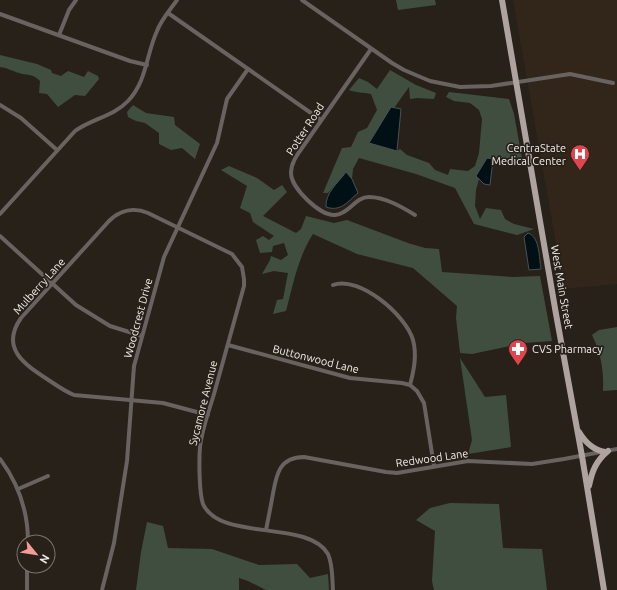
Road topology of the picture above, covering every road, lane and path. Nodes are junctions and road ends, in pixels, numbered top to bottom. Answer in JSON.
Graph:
{"nodes":[{"id":1,"x":76,"y":0,"type":"edge"},
{"id":2,"x":177,"y":0,"type":"edge"},
{"id":3,"x":302,"y":0,"type":"edge"},
{"id":4,"x":502,"y":0,"type":"edge"},
{"id":5,"x":168,"y":13,"type":"junction"},
{"id":6,"x":0,"y":14,"type":"edge"},
{"id":7,"x":59,"y":35,"type":"junction"},
{"id":8,"x":371,"y":49,"type":"junction"},
{"id":9,"x":147,"y":66,"type":"junction"},
{"id":10,"x":248,"y":69,"type":"junction"},
{"id":11,"x":516,"y":82,"type":"junction"},
{"id":12,"x":613,"y":84,"type":"dead end"},
{"id":13,"x":0,"y":105,"type":"edge"},
{"id":14,"x":321,"y":120,"type":"junction"},
{"id":15,"x":57,"y":150,"type":"junction"},
{"id":16,"x":125,"y":211,"type":"joint"},
{"id":17,"x":0,"y":214,"type":"edge"},
{"id":18,"x":415,"y":215,"type":"dead end"},
{"id":19,"x":178,"y":227,"type":"junction"},
{"id":20,"x":0,"y":236,"type":"edge"},
{"id":21,"x":53,"y":284,"type":"junction"},
{"id":22,"x":333,"y":285,"type":"dead end"},
{"id":23,"x":142,"y":336,"type":"junction"},
{"id":24,"x":228,"y":345,"type":"junction"},
{"id":25,"x":410,"y":385,"type":"junction"},
{"id":26,"x":132,"y":400,"type":"junction"},
{"id":27,"x":208,"y":415,"type":"junction"},
{"id":28,"x":577,"y":429,"type":"junction"},
{"id":29,"x":617,"y":449,"type":"edge"},
{"id":30,"x":607,"y":452,"type":"junction"},
{"id":31,"x":582,"y":456,"type":"junction"},
{"id":32,"x":0,"y":459,"type":"edge"},
{"id":33,"x":434,"y":466,"type":"junction"},
{"id":34,"x":48,"y":476,"type":"dead end"},
{"id":35,"x":18,"y":489,"type":"junction"},
{"id":36,"x":588,"y":489,"type":"junction"},
{"id":37,"x":266,"y":530,"type":"junction"},
{"id":38,"x":28,"y":534,"type":"edge"},
{"id":39,"x":28,"y":574,"type":"edge"},
{"id":40,"x":27,"y":590,"type":"edge"},
{"id":41,"x":102,"y":590,"type":"edge"},
{"id":42,"x":333,"y":590,"type":"edge"},
{"id":43,"x":604,"y":590,"type":"edge"}],
"edges":[{"from":1,"to":7,"type":"street"},
{"from":2,"to":5,"type":"street"},
{"from":3,"to":8,"type":"street"},
{"from":4,"to":11,"type":"main road","name":"West Main Street"},
{"from":5,"to":9,"type":"street"},
{"from":5,"to":10,"type":"street"},
{"from":6,"to":7,"type":"street"},
{"from":7,"to":9,"type":"street"},
{"from":8,"to":11,"type":"street"},
{"from":8,"to":14,"type":"street","name":"Potter Road"},
{"from":9,"to":15,"type":"street"},
{"from":10,"to":14,"type":"street"},
{"from":10,"to":19,"type":"street","name":"Woodcrest Drive"},
{"from":11,"to":12,"type":"street"},
{"from":11,"to":28,"type":"main road","name":"West Main Street"},
{"from":13,"to":15,"type":"street"},
{"from":14,"to":18,"type":"street","name":"Potter Road"},
{"from":15,"to":17,"type":"street"},
{"from":16,"to":19,"type":"street","name":"Sycamore Avenue"},
{"from":16,"to":21,"type":"street","name":"Mulberry Lane"},
{"from":19,"to":23,"type":"street","name":"Woodcrest Drive"},
{"from":19,"to":24,"type":"street","name":"Sycamore Avenue"},
{"from":20,"to":21,"type":"street"},
{"from":21,"to":23,"type":"street"},
{"from":21,"to":26,"type":"street","name":"Mulberry Lane"},
{"from":22,"to":25,"type":"street"},
{"from":23,"to":26,"type":"street","name":"Woodcrest Drive"},
{"from":24,"to":25,"type":"street","name":"Buttonwood Lane"},
{"from":24,"to":27,"type":"street","name":"Sycamore Avenue"},
{"from":25,"to":33,"type":"street"},
{"from":26,"to":27,"type":"street","name":"Mulberry Lane"},
{"from":26,"to":41,"type":"street","name":"Woodcrest Drive"},
{"from":27,"to":37,"type":"street","name":"Sycamore Avenue"},
{"from":28,"to":30,"type":"main road"},
{"from":28,"to":31,"type":"main road","name":"West Main Street"},
{"from":29,"to":30,"type":"street","name":"Redwood Lane"},
{"from":30,"to":31,"type":"street","name":"Redwood Lane"},
{"from":30,"to":36,"type":"main road"},
{"from":31,"to":33,"type":"street","name":"Redwood Lane"},
{"from":31,"to":36,"type":"main road","name":"West Main Street"},
{"from":32,"to":35,"type":"street"},
{"from":33,"to":37,"type":"street","name":"Redwood Lane"},
{"from":34,"to":35,"type":"street"},
{"from":35,"to":38,"type":"street"},
{"from":36,"to":43,"type":"main road","name":"West Main Street"},
{"from":37,"to":42,"type":"street","name":"Sycamore Avenue"},
{"from":39,"to":40,"type":"street"}]}
